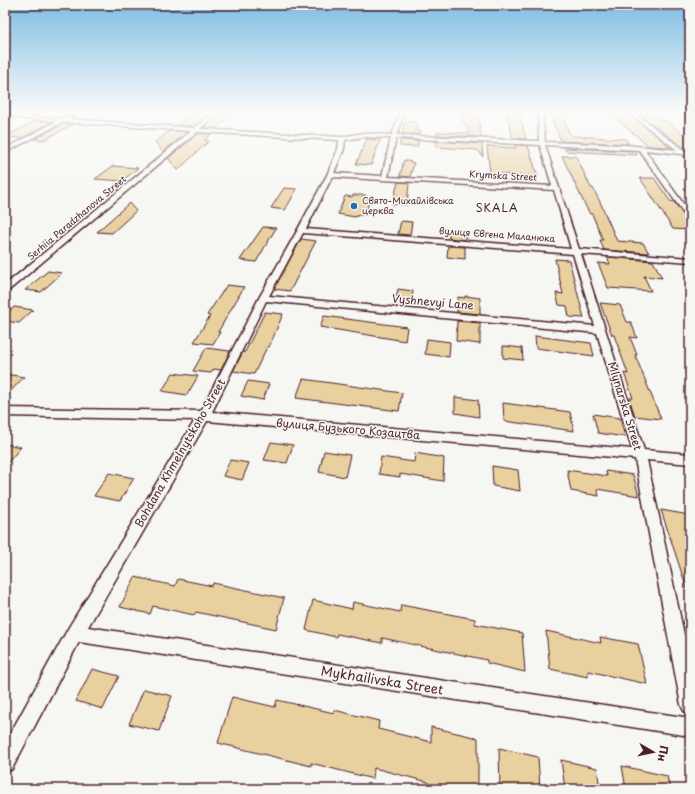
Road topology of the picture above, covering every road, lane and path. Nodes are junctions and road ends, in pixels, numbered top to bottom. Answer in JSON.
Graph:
{"nodes":[{"id":1,"x":172,"y":150,"type":"edge"},
{"id":2,"x":341,"y":150,"type":"edge"},
{"id":3,"x":391,"y":150,"type":"edge"},
{"id":4,"x":544,"y":150,"type":"edge"},
{"id":5,"x":642,"y":150,"type":"edge"},
{"id":6,"x":655,"y":150,"type":"edge"},
{"id":7,"x":680,"y":150,"type":"edge"},
{"id":8,"x":682,"y":152,"type":"junction"},
{"id":9,"x":690,"y":153,"type":"edge"},
{"id":10,"x":690,"y":158,"type":"edge"},
{"id":11,"x":330,"y":175,"type":"junction"},
{"id":12,"x":385,"y":178,"type":"junction"},
{"id":13,"x":556,"y":188,"type":"junction"},
{"id":14,"x":690,"y":218,"type":"edge"},
{"id":15,"x":302,"y":230,"type":"junction"},
{"id":16,"x":576,"y":251,"type":"junction"},
{"id":17,"x":690,"y":260,"type":"edge"},
{"id":18,"x":5,"y":289,"type":"edge"},
{"id":19,"x":263,"y":298,"type":"junction"},
{"id":20,"x":601,"y":330,"type":"junction"},
{"id":21,"x":5,"y":412,"type":"edge"},
{"id":22,"x":204,"y":416,"type":"junction"},
{"id":23,"x":640,"y":455,"type":"junction"},
{"id":24,"x":690,"y":459,"type":"edge"},
{"id":25,"x":75,"y":633,"type":"junction"},
{"id":26,"x":690,"y":705,"type":"edge"},
{"id":27,"x":690,"y":727,"type":"edge"},
{"id":28,"x":5,"y":762,"type":"edge"}],
"edges":[{"from":1,"to":18,"type":"street","name":"Serhiia Paradzhanova Street"},
{"from":2,"to":11,"type":"street","name":"Bohdana Khmelnytskoho Street"},
{"from":3,"to":12,"type":"street"},
{"from":4,"to":13,"type":"street","name":"Mlynarska Street"},
{"from":5,"to":14,"type":"street"},
{"from":6,"to":8,"type":"street"},
{"from":7,"to":8,"type":"street"},
{"from":8,"to":9,"type":"street"},
{"from":8,"to":10,"type":"street"},
{"from":11,"to":12,"type":"street","name":"Krymska Street"},
{"from":11,"to":15,"type":"street","name":"Bohdana Khmelnytskoho Street"},
{"from":12,"to":13,"type":"street","name":"Krymska Street"},
{"from":13,"to":16,"type":"street","name":"Mlynarska Street"},
{"from":15,"to":16,"type":"street","name":"вулиця Євгена Маланюка"},
{"from":15,"to":19,"type":"street","name":"Bohdana Khmelnytskoho Street"},
{"from":16,"to":17,"type":"street","name":"вулиця Євгена Маланюка"},
{"from":16,"to":20,"type":"street","name":"Mlynarska Street"},
{"from":19,"to":20,"type":"street","name":"Vyshnevyi Lane"},
{"from":19,"to":22,"type":"street","name":"Bohdana Khmelnytskoho Street"},
{"from":20,"to":23,"type":"street","name":"Mlynarska Street"},
{"from":21,"to":22,"type":"street","name":"вулиця Бузького Козацтва"},
{"from":22,"to":23,"type":"street","name":"вулиця Бузького Козацтва"},
{"from":22,"to":25,"type":"street","name":"Bohdana Khmelnytskoho Street"},
{"from":23,"to":24,"type":"street","name":"вулиця Бузького Козацтва"},
{"from":23,"to":26,"type":"street","name":"Mlynarska Street"},
{"from":25,"to":27,"type":"street","name":"Mykhailivska Street"},
{"from":25,"to":28,"type":"street","name":"Bohdana Khmelnytskoho Street"}]}
